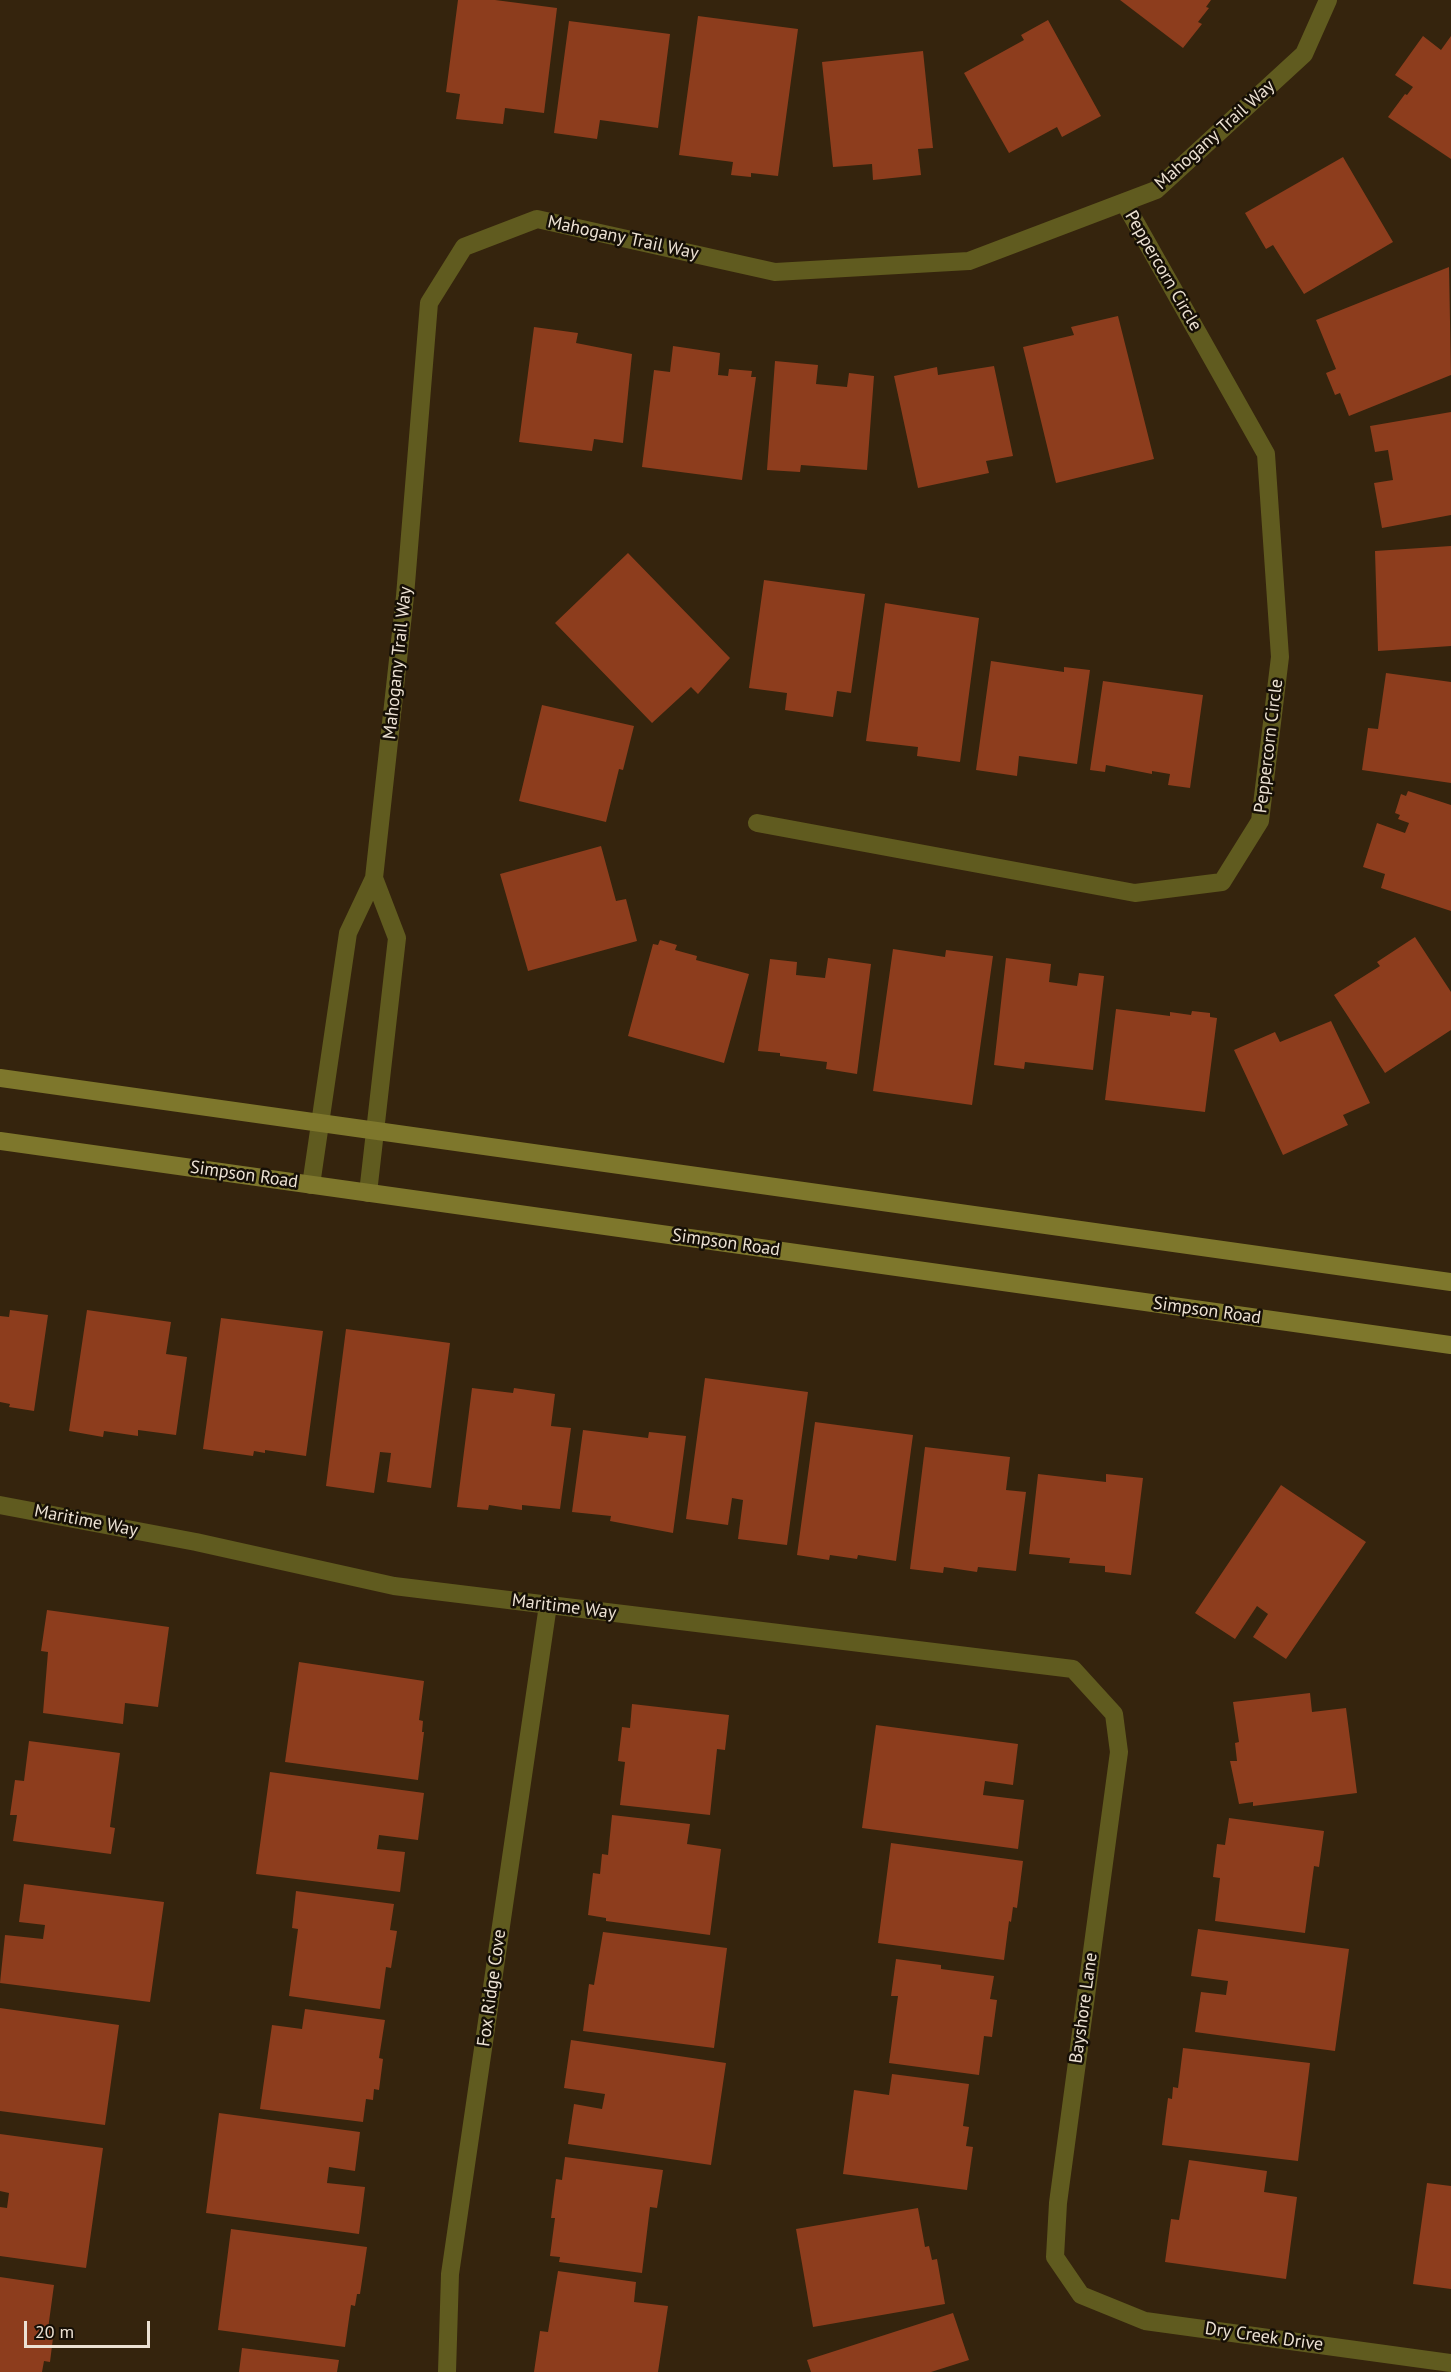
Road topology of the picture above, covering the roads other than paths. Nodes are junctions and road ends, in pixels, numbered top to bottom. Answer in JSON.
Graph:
{"nodes":[{"id":1,"x":1328,"y":0,"type":"edge"},
{"id":2,"x":1124,"y":202,"type":"junction"},
{"id":3,"x":757,"y":823,"type":"dead end"},
{"id":4,"x":374,"y":878,"type":"junction"},
{"id":5,"x":0,"y":1078,"type":"edge"},
{"id":6,"x":318,"y":1122,"type":"junction"},
{"id":7,"x":375,"y":1130,"type":"junction"},
{"id":8,"x":0,"y":1141,"type":"edge"},
{"id":9,"x":311,"y":1185,"type":"junction"},
{"id":10,"x":368,"y":1193,"type":"junction"},
{"id":11,"x":1451,"y":1281,"type":"edge"},
{"id":12,"x":1451,"y":1345,"type":"edge"},
{"id":13,"x":0,"y":1505,"type":"edge"},
{"id":14,"x":548,"y":1605,"type":"junction"},
{"id":15,"x":1114,"y":1714,"type":"joint"},
{"id":16,"x":1080,"y":2295,"type":"joint"},
{"id":17,"x":1451,"y":2363,"type":"edge"},
{"id":18,"x":447,"y":2372,"type":"edge"}],
"edges":[{"from":1,"to":2,"type":"street","name":"Mahogany Trail Way"},
{"from":2,"to":3,"type":"street","name":"Peppercorn Circle"},
{"from":2,"to":4,"type":"street","name":"Mahogany Trail Way"},
{"from":4,"to":6,"type":"street","name":"Mahogany Trail Way"},
{"from":4,"to":7,"type":"street","name":"Mahogany Trail Way"},
{"from":5,"to":6,"type":"main road"},
{"from":6,"to":7,"type":"main road"},
{"from":6,"to":9,"type":"street","name":"Mahogany Trail Way"},
{"from":7,"to":10,"type":"street","name":"Mahogany Trail Way"},
{"from":7,"to":11,"type":"main road"},
{"from":8,"to":9,"type":"main road","name":"Simpson Road"},
{"from":9,"to":10,"type":"main road","name":"Simpson Road"},
{"from":10,"to":12,"type":"main road","name":"Simpson Road"},
{"from":13,"to":14,"type":"street","name":"Maritime Way"},
{"from":14,"to":15,"type":"street","name":"Maritime Way"},
{"from":14,"to":18,"type":"street","name":"Fox Ridge Cove"},
{"from":15,"to":16,"type":"street","name":"Bayshore Lane"},
{"from":16,"to":17,"type":"street","name":"Dry Creek Drive"}]}
